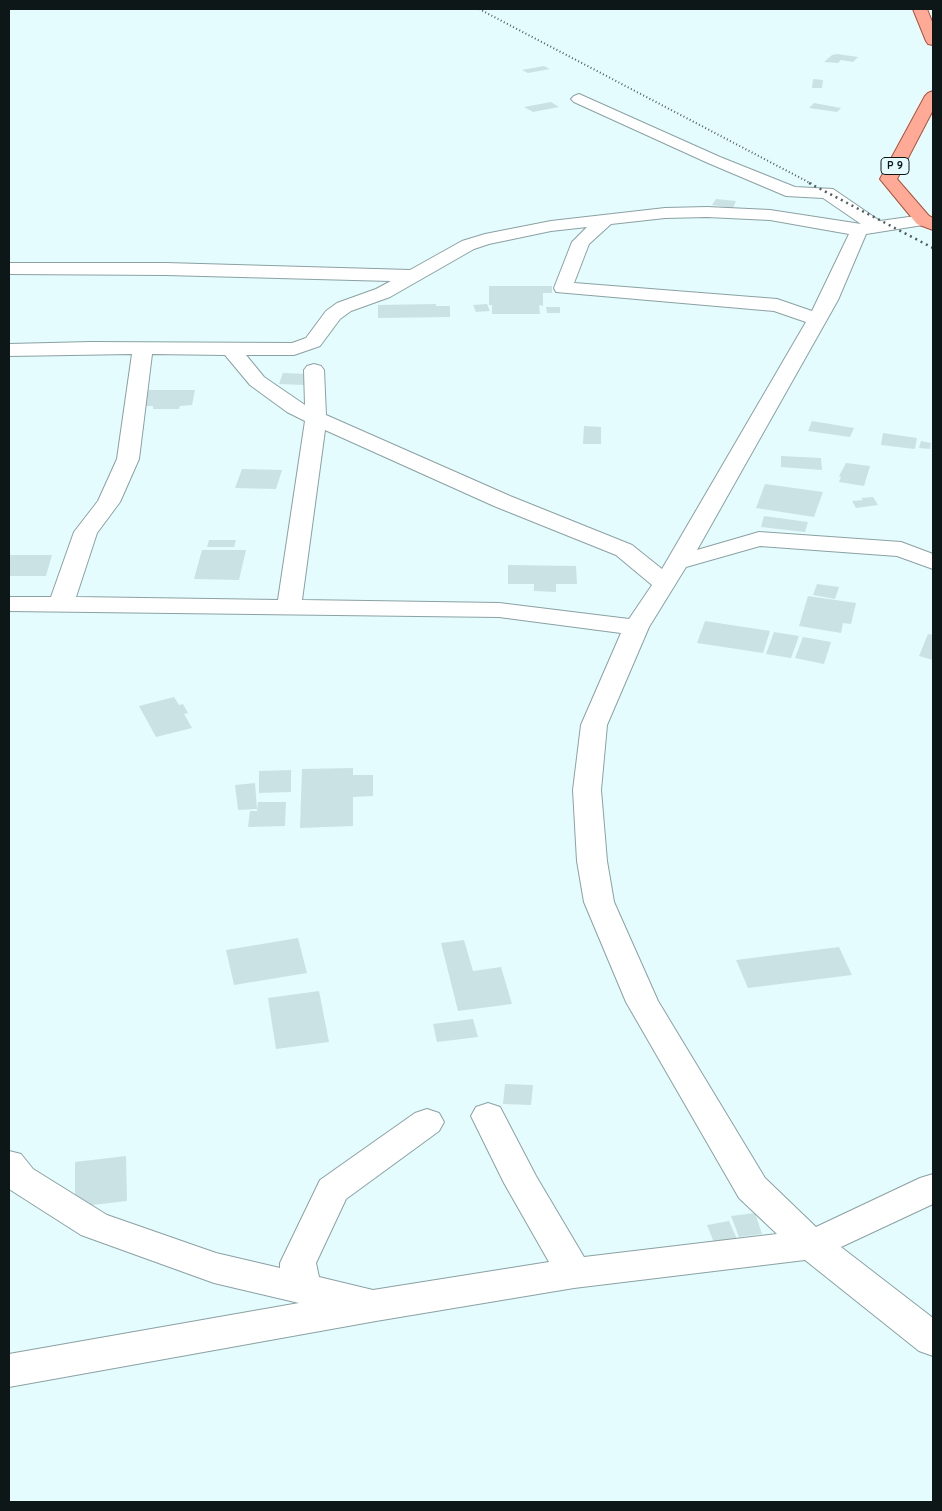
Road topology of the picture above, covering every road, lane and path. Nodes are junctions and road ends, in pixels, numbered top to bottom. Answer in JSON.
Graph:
{"nodes":[{"id":1,"x":920,"y":9,"type":"edge"},
{"id":2,"x":933,"y":41,"type":"edge"},
{"id":3,"x":933,"y":96,"type":"edge"},
{"id":4,"x":580,"y":99,"type":"dead end"},
{"id":5,"x":605,"y":221,"type":"junction"},
{"id":6,"x":928,"y":222,"type":"edge"},
{"id":7,"x":868,"y":228,"type":"junction"},
{"id":8,"x":9,"y":268,"type":"edge"},
{"id":9,"x":412,"y":276,"type":"junction"},
{"id":10,"x":817,"y":319,"type":"junction"},
{"id":11,"x":142,"y":349,"type":"junction"},
{"id":12,"x":9,"y":350,"type":"edge"},
{"id":13,"x":231,"y":350,"type":"junction"},
{"id":14,"x":314,"y":370,"type":"dead end"},
{"id":15,"x":316,"y":418,"type":"junction"},
{"id":16,"x":933,"y":562,"type":"edge"},
{"id":17,"x":670,"y":574,"type":"junction"},
{"id":18,"x":290,"y":600,"type":"dead end"},
{"id":19,"x":9,"y":604,"type":"edge"},
{"id":20,"x":61,"y":605,"type":"junction"},
{"id":21,"x":636,"y":628,"type":"junction"},
{"id":22,"x":488,"y":1116,"type":"dead end"},
{"id":23,"x":427,"y":1122,"type":"dead end"},
{"id":24,"x":9,"y":1164,"type":"edge"},
{"id":25,"x":933,"y":1188,"type":"edge"},
{"id":26,"x":812,"y":1245,"type":"junction"},
{"id":27,"x":574,"y":1273,"type":"junction"},
{"id":28,"x":303,"y":1289,"type":"junction"},
{"id":29,"x":376,"y":1305,"type":"junction"},
{"id":30,"x":933,"y":1340,"type":"edge"},
{"id":31,"x":9,"y":1371,"type":"edge"}],
"edges":[{"from":1,"to":2,"type":"main road"},
{"from":3,"to":6,"type":"main road","number":"P 9"},
{"from":4,"to":7,"type":"street"},
{"from":5,"to":7,"type":"street"},
{"from":5,"to":9,"type":"street"},
{"from":5,"to":10,"type":"street"},
{"from":6,"to":7,"type":"street"},
{"from":7,"to":10,"type":"street"},
{"from":8,"to":9,"type":"street"},
{"from":9,"to":13,"type":"street"},
{"from":10,"to":17,"type":"street"},
{"from":11,"to":12,"type":"street"},
{"from":11,"to":13,"type":"street"},
{"from":11,"to":20,"type":"street"},
{"from":13,"to":15,"type":"street"},
{"from":14,"to":15,"type":"street"},
{"from":15,"to":17,"type":"street"},
{"from":15,"to":18,"type":"street"},
{"from":16,"to":17,"type":"street"},
{"from":17,"to":21,"type":"street"},
{"from":19,"to":20,"type":"street"},
{"from":20,"to":21,"type":"street"},
{"from":21,"to":26,"type":"street"},
{"from":22,"to":27,"type":"street"},
{"from":23,"to":28,"type":"street"},
{"from":24,"to":28,"type":"street"},
{"from":25,"to":26,"type":"street"},
{"from":26,"to":27,"type":"street"},
{"from":26,"to":30,"type":"street"},
{"from":27,"to":29,"type":"street"},
{"from":28,"to":29,"type":"street"},
{"from":29,"to":31,"type":"street"}]}
